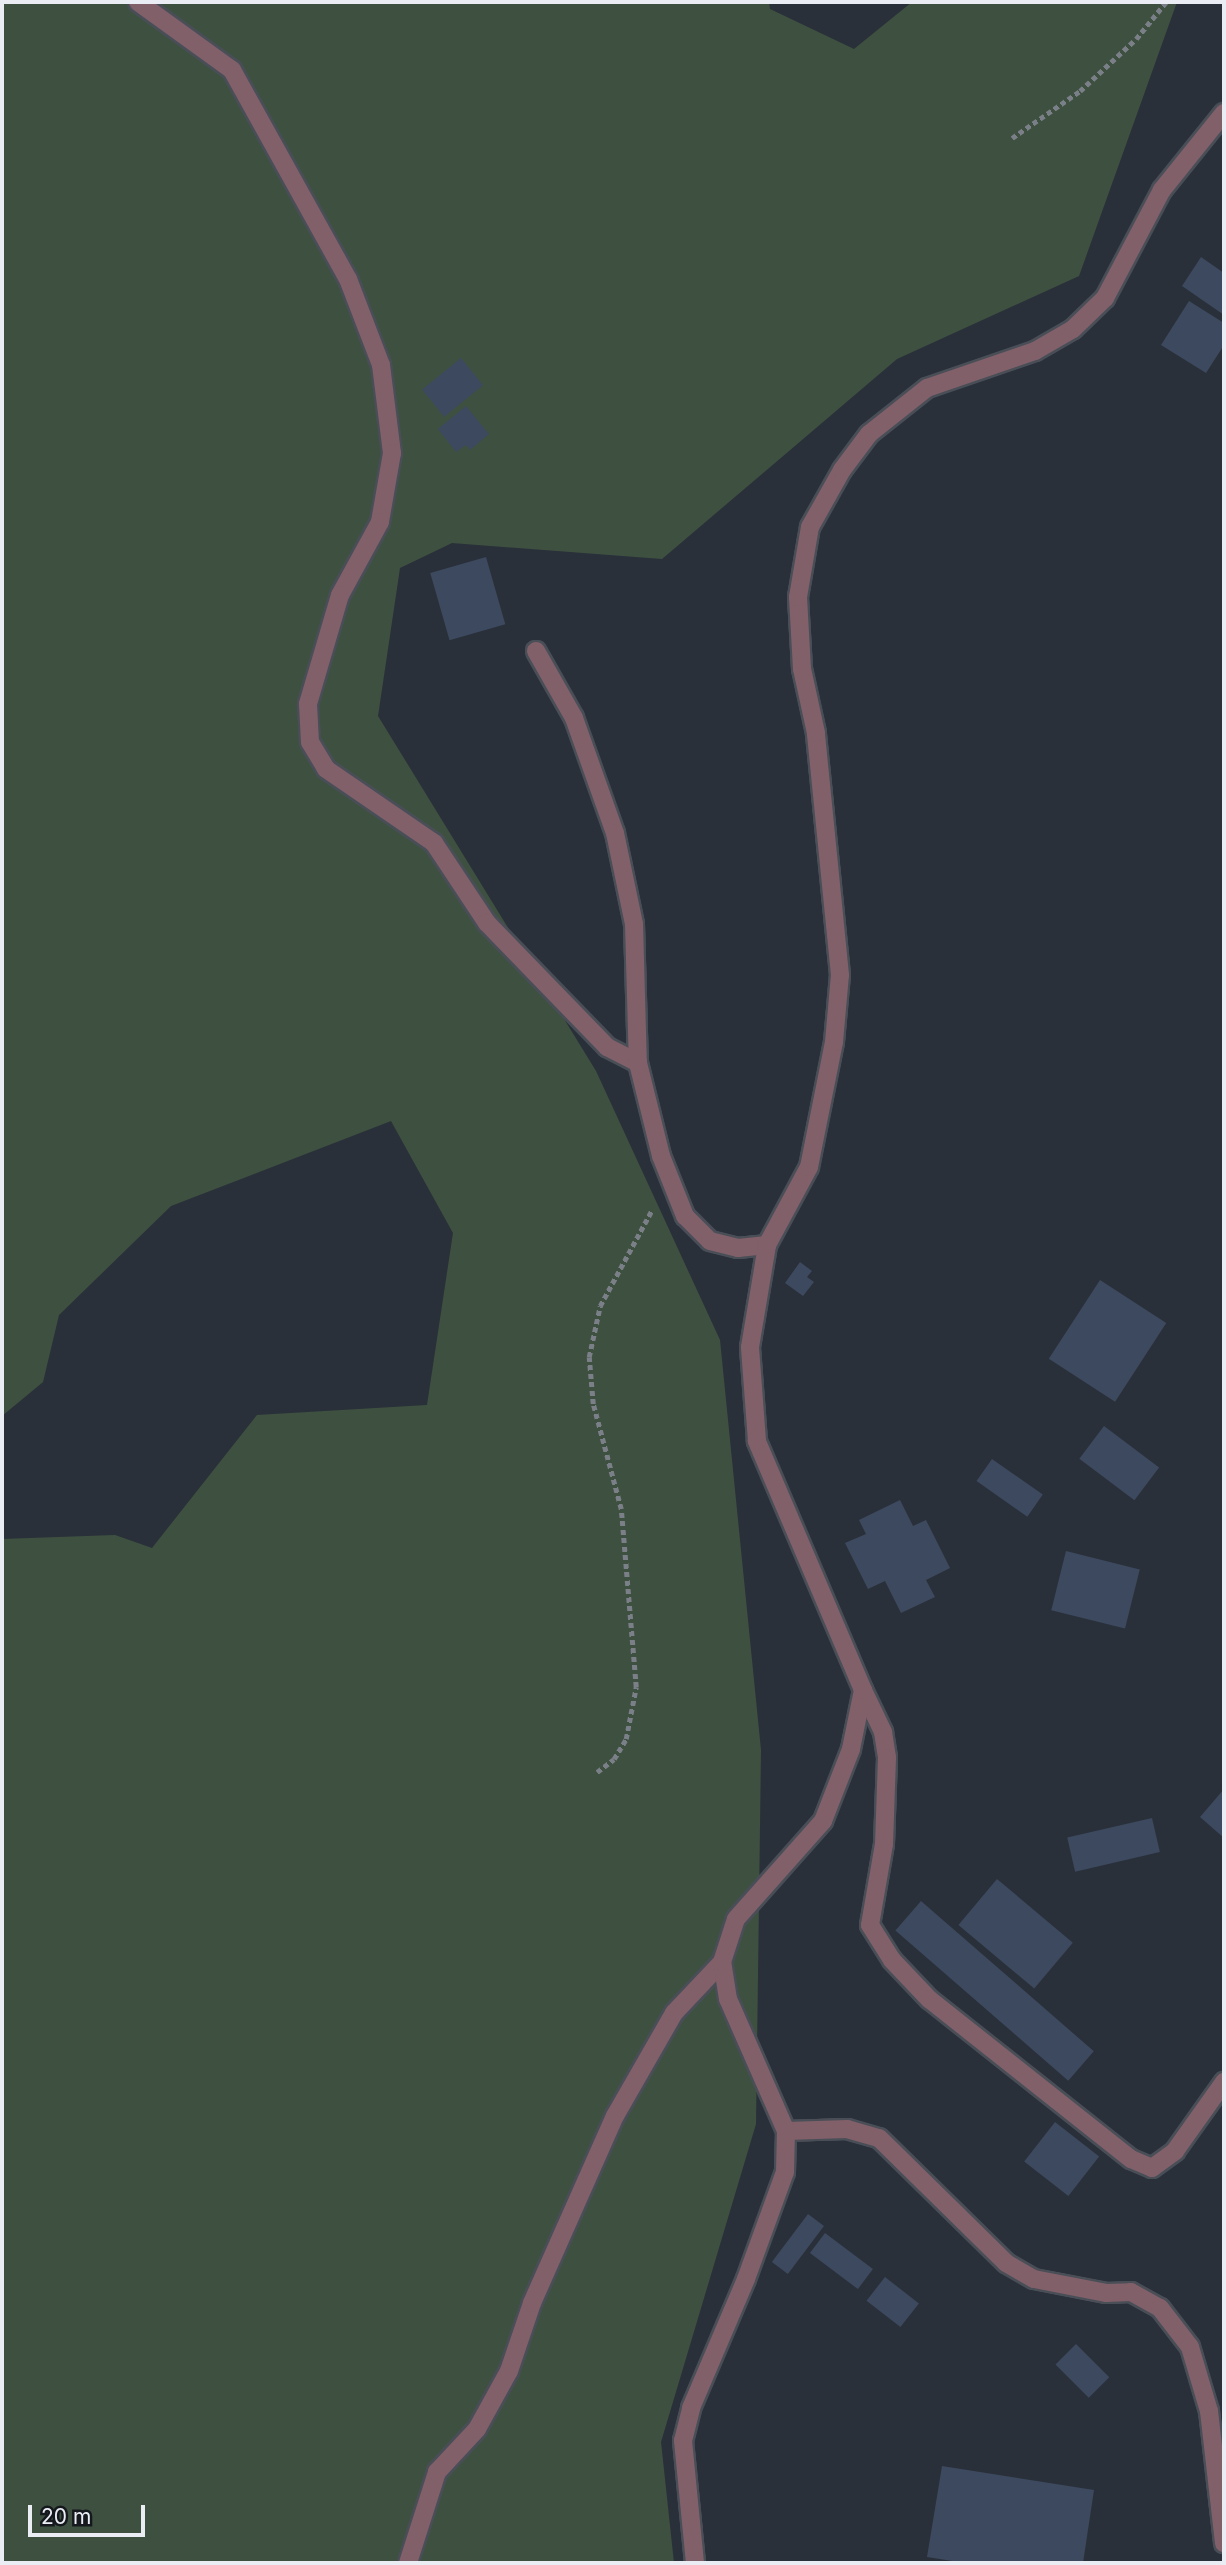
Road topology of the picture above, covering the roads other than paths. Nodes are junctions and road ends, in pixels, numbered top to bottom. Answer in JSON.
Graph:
{"nodes":[{"id":1,"x":138,"y":2,"type":"edge"},
{"id":2,"x":1224,"y":113,"type":"edge"},
{"id":3,"x":536,"y":651,"type":"dead end"},
{"id":4,"x":638,"y":1063,"type":"junction"},
{"id":5,"x":766,"y":1245,"type":"junction"},
{"id":6,"x":863,"y":1690,"type":"junction"},
{"id":7,"x":722,"y":1962,"type":"junction"},
{"id":8,"x":1224,"y":2082,"type":"edge"},
{"id":9,"x":786,"y":2131,"type":"junction"},
{"id":10,"x":1224,"y":2543,"type":"edge"},
{"id":11,"x":408,"y":2563,"type":"edge"},
{"id":12,"x":695,"y":2563,"type":"edge"}],
"edges":[{"from":1,"to":4,"type":"street"},
{"from":2,"to":5,"type":"street"},
{"from":3,"to":4,"type":"street"},
{"from":4,"to":5,"type":"street"},
{"from":5,"to":6,"type":"street"},
{"from":6,"to":7,"type":"street"},
{"from":6,"to":8,"type":"street"},
{"from":7,"to":9,"type":"street"},
{"from":7,"to":11,"type":"street"},
{"from":9,"to":10,"type":"street"},
{"from":9,"to":12,"type":"street"}]}
